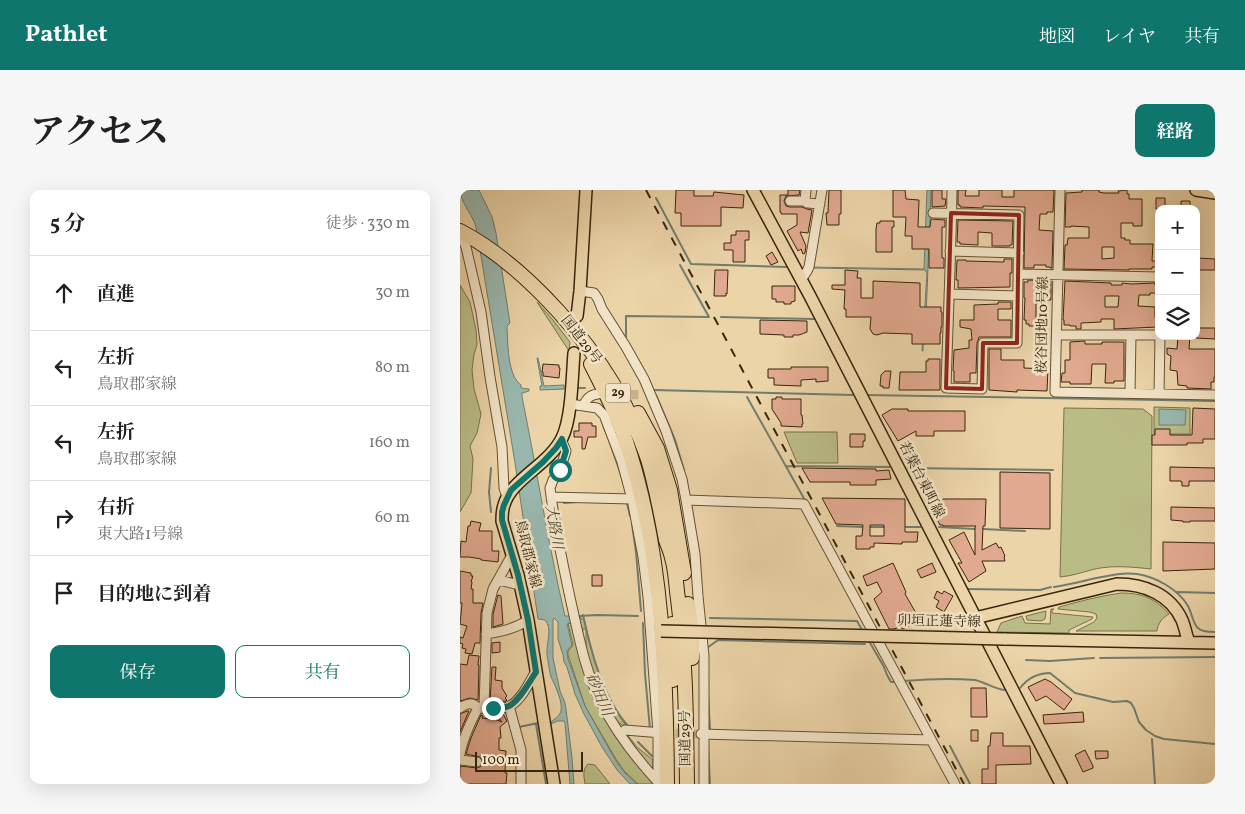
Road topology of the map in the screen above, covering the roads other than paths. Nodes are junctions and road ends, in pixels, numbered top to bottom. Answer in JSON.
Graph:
{"nodes":[{"id":1,"x":586,"y":190,"type":"edge"},
{"id":2,"x":752,"y":190,"type":"edge"},
{"id":3,"x":806,"y":190,"type":"edge"},
{"id":4,"x":822,"y":190,"type":"edge"},
{"id":5,"x":952,"y":190,"type":"edge"},
{"id":6,"x":1060,"y":190,"type":"edge"},
{"id":7,"x":1196,"y":190,"type":"edge"},
{"id":8,"x":1215,"y":193,"type":"edge"},
{"id":9,"x":790,"y":201,"type":"dead end"},
{"id":10,"x":805,"y":201,"type":"junction"},
{"id":11,"x":820,"y":204,"type":"junction"},
{"id":12,"x":933,"y":213,"type":"dead end"},
{"id":13,"x":951,"y":213,"type":"junction"},
{"id":14,"x":460,"y":232,"type":"edge"},
{"id":15,"x":950,"y":251,"type":"junction"},
{"id":16,"x":1019,"y":253,"type":"junction"},
{"id":17,"x":1019,"y":274,"type":"junction"},
{"id":18,"x":1058,"y":275,"type":"junction"},
{"id":19,"x":1155,"y":277,"type":"edge"},
{"id":20,"x":801,"y":280,"type":"junction"},
{"id":21,"x":580,"y":291,"type":"junction"},
{"id":22,"x":949,"y":294,"type":"junction"},
{"id":23,"x":1018,"y":296,"type":"junction"},
{"id":24,"x":577,"y":316,"type":"dead end"},
{"id":25,"x":1057,"y":335,"type":"junction"},
{"id":26,"x":1131,"y":335,"type":"junction"},
{"id":27,"x":1155,"y":336,"type":"edge"},
{"id":28,"x":1159,"y":340,"type":"edge"},
{"id":29,"x":584,"y":341,"type":"junction"},
{"id":30,"x":574,"y":354,"type":"dead end"},
{"id":31,"x":1130,"y":393,"type":"junction"},
{"id":32,"x":598,"y":394,"type":"dead end"},
{"id":33,"x":1159,"y":394,"type":"junction"},
{"id":34,"x":1215,"y":395,"type":"edge"},
{"id":35,"x":570,"y":404,"type":"junction"},
{"id":36,"x":583,"y":406,"type":"junction"},
{"id":37,"x":562,"y":439,"type":"junction"},
{"id":38,"x":507,"y":497,"type":"junction"},
{"id":39,"x":551,"y":497,"type":"junction"},
{"id":40,"x":632,"y":499,"type":"junction"},
{"id":41,"x":686,"y":500,"type":"junction"},
{"id":42,"x":667,"y":543,"type":"junction"},
{"id":43,"x":512,"y":555,"type":"junction"},
{"id":44,"x":498,"y":580,"type":"junction"},
{"id":45,"x":520,"y":585,"type":"junction"},
{"id":46,"x":975,"y":618,"type":"junction"},
{"id":47,"x":528,"y":620,"type":"junction"},
{"id":48,"x":662,"y":631,"type":"junction"},
{"id":49,"x":692,"y":632,"type":"junction"},
{"id":50,"x":486,"y":634,"type":"junction"},
{"id":51,"x":1189,"y":642,"type":"junction"},
{"id":52,"x":1215,"y":643,"type":"edge"},
{"id":53,"x":536,"y":672,"type":"junction"},
{"id":54,"x":509,"y":706,"type":"junction"},
{"id":55,"x":460,"y":708,"type":"edge"},
{"id":56,"x":481,"y":708,"type":"junction"},
{"id":57,"x":625,"y":730,"type":"dead end"},
{"id":58,"x":662,"y":730,"type":"junction"},
{"id":59,"x":700,"y":730,"type":"junction"},
{"id":60,"x":932,"y":740,"type":"junction"},
{"id":61,"x":460,"y":754,"type":"edge"},
{"id":62,"x":460,"y":760,"type":"edge"},
{"id":63,"x":477,"y":762,"type":"dead end"},
{"id":64,"x":661,"y":783,"type":"edge"},
{"id":65,"x":521,"y":784,"type":"edge"},
{"id":66,"x":554,"y":784,"type":"edge"},
{"id":67,"x":674,"y":784,"type":"edge"},
{"id":68,"x":687,"y":784,"type":"edge"},
{"id":69,"x":694,"y":784,"type":"edge"},
{"id":70,"x":704,"y":784,"type":"edge"},
{"id":71,"x":955,"y":784,"type":"edge"},
{"id":72,"x":1061,"y":784,"type":"edge"}],
"edges":[{"from":1,"to":21,"type":"main road"},
{"from":2,"to":20,"type":"main road","name":"若葉台東町線"},
{"from":3,"to":10,"type":"street"},
{"from":4,"to":11,"type":"street"},
{"from":5,"to":13,"type":"street"},
{"from":6,"to":18,"type":"street","name":"桜谷団地10号線"},
{"from":7,"to":8,"type":"main road"},
{"from":9,"to":10,"type":"street"},
{"from":10,"to":11,"type":"street"},
{"from":11,"to":20,"type":"street"},
{"from":12,"to":13,"type":"street"},
{"from":13,"to":15,"type":"street"},
{"from":13,"to":16,"type":"street"},
{"from":14,"to":29,"type":"highway","name":"国道29号","number":"29"},
{"from":14,"to":38,"type":"street"},
{"from":15,"to":16,"type":"street"},
{"from":15,"to":22,"type":"street"},
{"from":16,"to":17,"type":"street"},
{"from":17,"to":18,"type":"street"},
{"from":17,"to":23,"type":"street"},
{"from":18,"to":19,"type":"street"},
{"from":18,"to":25,"type":"street","name":"桜谷団地10号線"},
{"from":20,"to":46,"type":"main road","name":"若葉台東町線"},
{"from":21,"to":24,"type":"main road"},
{"from":21,"to":41,"type":"street"},
{"from":22,"to":23,"type":"street"},
{"from":22,"to":23,"type":"street"},
{"from":25,"to":26,"type":"street"},
{"from":25,"to":31,"type":"street","name":"桜谷団地10号線"},
{"from":26,"to":27,"type":"street"},
{"from":26,"to":31,"type":"street"},
{"from":28,"to":33,"type":"street"},
{"from":29,"to":42,"type":"highway","name":"国道29号","number":"29"},
{"from":29,"to":48,"type":"highway"},
{"from":29,"to":49,"type":"highway"},
{"from":30,"to":35,"type":"main road","name":"鳥取郡家線"},
{"from":31,"to":33,"type":"street","name":"桜谷団地10号線"},
{"from":32,"to":36,"type":"street"},
{"from":33,"to":34,"type":"street","name":"桜谷団地10号線"},
{"from":35,"to":36,"type":"street"},
{"from":35,"to":37,"type":"main road","name":"鳥取郡家線"},
{"from":36,"to":40,"type":"street"},
{"from":37,"to":38,"type":"main road","name":"鳥取郡家線"},
{"from":37,"to":39,"type":"street"},
{"from":38,"to":43,"type":"main road","name":"鳥取郡家線"},
{"from":39,"to":40,"type":"street"},
{"from":39,"to":64,"type":"street"},
{"from":40,"to":58,"type":"street"},
{"from":41,"to":59,"type":"street"},
{"from":41,"to":60,"type":"street"},
{"from":42,"to":67,"type":"highway","name":"国道29号","number":"29"},
{"from":42,"to":68,"type":"highway","name":"国道29号","number":"29"},
{"from":43,"to":44,"type":"street"},
{"from":43,"to":45,"type":"main road","name":"鳥取郡家線"},
{"from":44,"to":45,"type":"street"},
{"from":44,"to":50,"type":"street"},
{"from":45,"to":47,"type":"main road","name":"鳥取郡家線"},
{"from":46,"to":51,"type":"main road"},
{"from":46,"to":72,"type":"main road","name":"若葉台東町線"},
{"from":47,"to":50,"type":"street"},
{"from":47,"to":53,"type":"main road","name":"鳥取郡家線"},
{"from":48,"to":49,"type":"main road","name":"卯垣正蓮寺線","bridge":true},
{"from":48,"to":58,"type":"highway"},
{"from":49,"to":51,"type":"main road","name":"卯垣正蓮寺線","bridge":true},
{"from":49,"to":59,"type":"highway"},
{"from":50,"to":56,"type":"street"},
{"from":51,"to":52,"type":"main road","name":"卯垣正蓮寺線"},
{"from":53,"to":54,"type":"street"},
{"from":53,"to":66,"type":"main road","name":"鳥取郡家線"},
{"from":54,"to":56,"type":"street"},
{"from":54,"to":65,"type":"street"},
{"from":55,"to":56,"type":"street"},
{"from":56,"to":61,"type":"street"},
{"from":57,"to":58,"type":"street"},
{"from":58,"to":64,"type":"highway"},
{"from":59,"to":60,"type":"street"},
{"from":59,"to":69,"type":"highway"},
{"from":59,"to":70,"type":"street"},
{"from":60,"to":71,"type":"street"},
{"from":62,"to":63,"type":"street"}]}
